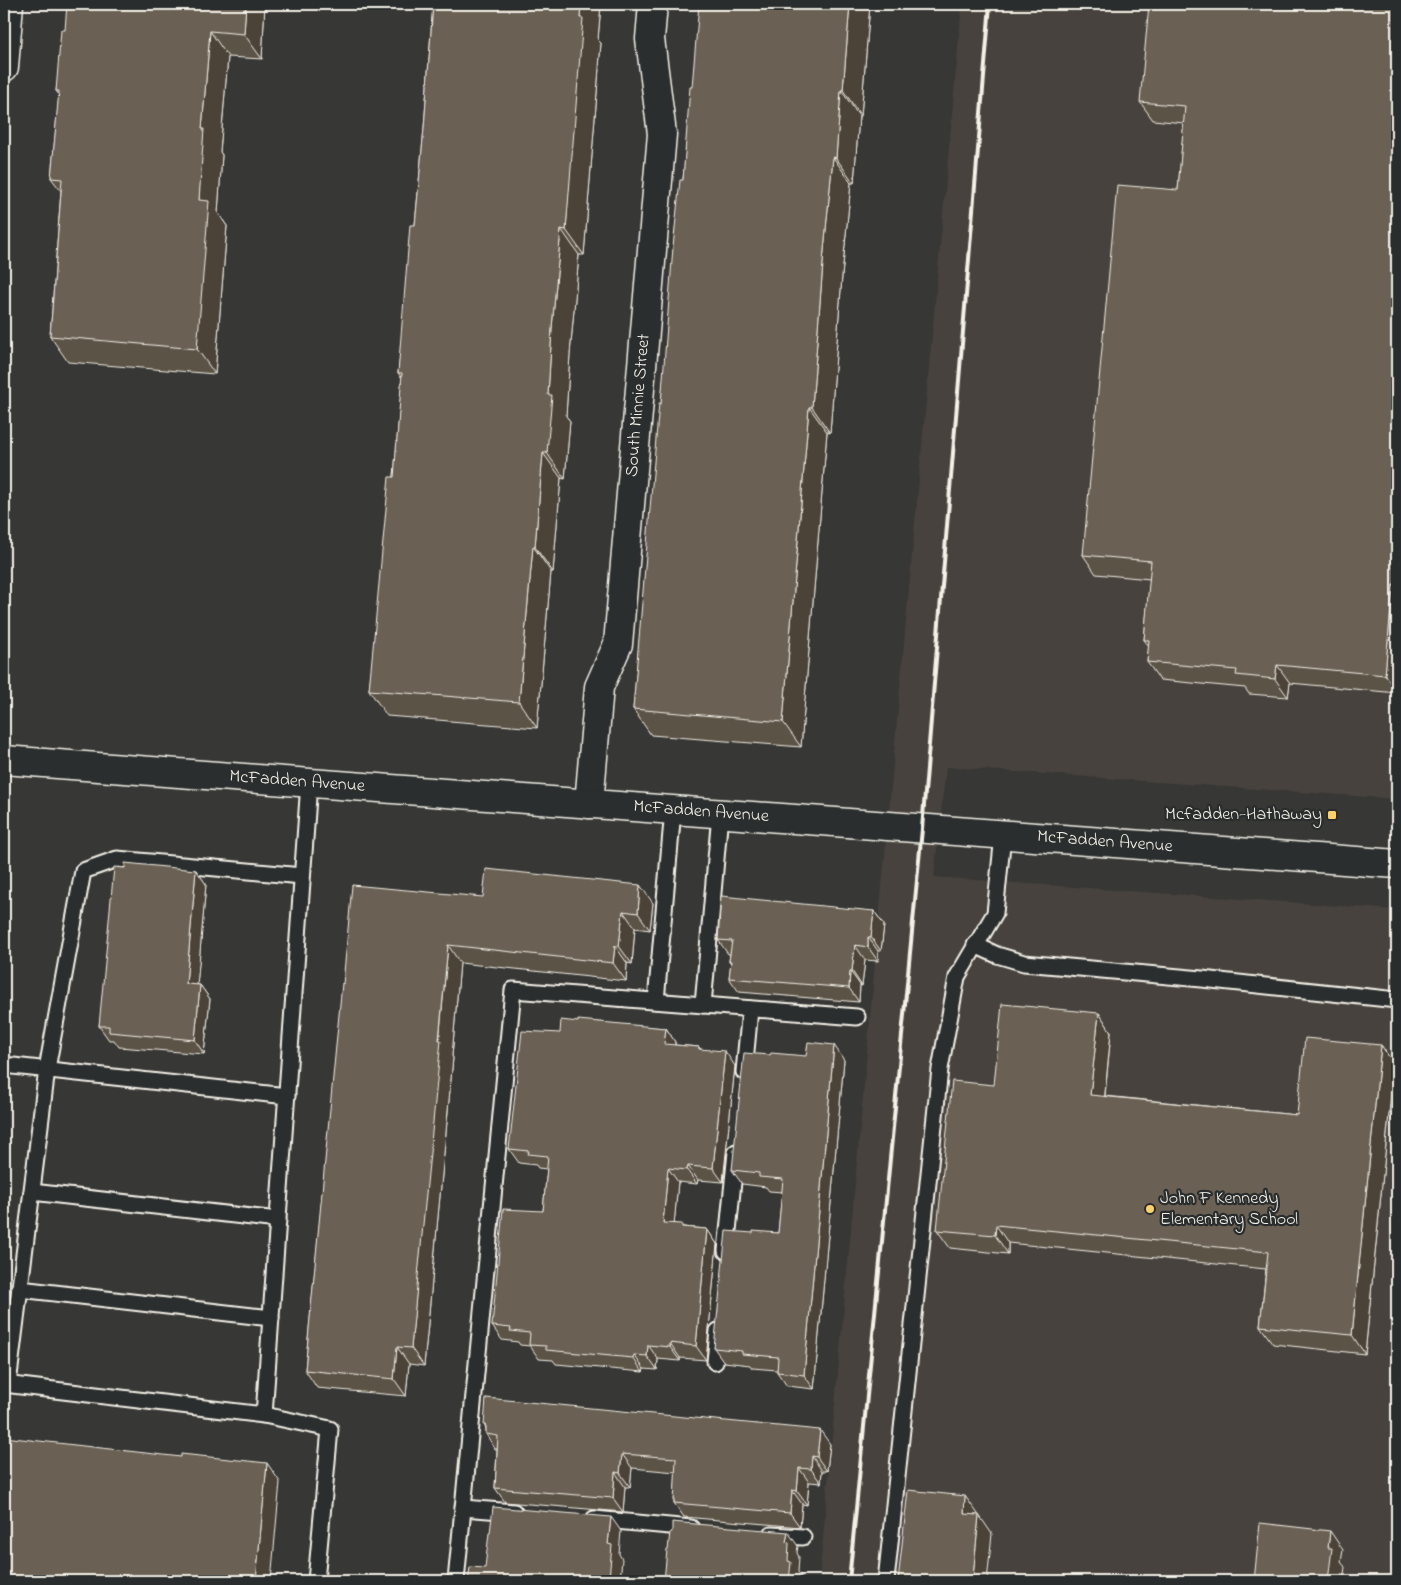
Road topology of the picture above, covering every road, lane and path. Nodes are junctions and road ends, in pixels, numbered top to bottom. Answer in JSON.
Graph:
{"nodes":[{"id":1,"x":9,"y":4,"type":"edge"},
{"id":2,"x":653,"y":4,"type":"edge"},
{"id":3,"x":4,"y":67,"type":"edge"},
{"id":4,"x":4,"y":760,"type":"edge"},
{"id":5,"x":309,"y":783,"type":"junction"},
{"id":6,"x":589,"y":804,"type":"junction"},
{"id":7,"x":674,"y":810,"type":"junction"},
{"id":8,"x":720,"y":814,"type":"junction"},
{"id":9,"x":1003,"y":835,"type":"junction"},
{"id":10,"x":1397,"y":864,"type":"edge"},
{"id":11,"x":302,"y":876,"type":"junction"},
{"id":12,"x":975,"y":945,"type":"junction"},
{"id":13,"x":1397,"y":1000,"type":"edge"},
{"id":14,"x":656,"y":1002,"type":"junction"},
{"id":15,"x":703,"y":1005,"type":"junction"},
{"id":16,"x":750,"y":1008,"type":"junction"},
{"id":17,"x":857,"y":1017,"type":"dead end"},
{"id":18,"x":4,"y":1065,"type":"edge"},
{"id":19,"x":47,"y":1069,"type":"junction"},
{"id":20,"x":742,"y":1087,"type":"edge"},
{"id":21,"x":287,"y":1096,"type":"junction"},
{"id":22,"x":737,"y":1136,"type":"edge"},
{"id":23,"x":32,"y":1192,"type":"junction"},
{"id":24,"x":278,"y":1220,"type":"junction"},
{"id":25,"x":725,"y":1264,"type":"edge"},
{"id":26,"x":20,"y":1289,"type":"junction"},
{"id":27,"x":720,"y":1313,"type":"edge"},
{"id":28,"x":271,"y":1318,"type":"junction"},
{"id":29,"x":715,"y":1362,"type":"edge"},
{"id":30,"x":6,"y":1384,"type":"edge"},
{"id":31,"x":264,"y":1415,"type":"junction"},
{"id":32,"x":463,"y":1508,"type":"junction"},
{"id":33,"x":531,"y":1514,"type":"edge"},
{"id":34,"x":580,"y":1518,"type":"edge"},
{"id":35,"x":706,"y":1529,"type":"edge"},
{"id":36,"x":754,"y":1533,"type":"edge"},
{"id":37,"x":803,"y":1537,"type":"dead end"},
{"id":38,"x":316,"y":1581,"type":"edge"},
{"id":39,"x":456,"y":1581,"type":"edge"},
{"id":40,"x":886,"y":1581,"type":"edge"}],
"edges":[{"from":1,"to":3,"type":"street"},
{"from":2,"to":6,"type":"street","name":"South Minnie Street"},
{"from":4,"to":5,"type":"street","name":"McFadden Avenue"},
{"from":5,"to":6,"type":"street","name":"McFadden Avenue"},
{"from":5,"to":11,"type":"lane"},
{"from":6,"to":7,"type":"street","name":"McFadden Avenue"},
{"from":7,"to":8,"type":"street","name":"McFadden Avenue"},
{"from":7,"to":14,"type":"lane"},
{"from":8,"to":9,"type":"street","name":"McFadden Avenue"},
{"from":8,"to":15,"type":"lane"},
{"from":9,"to":10,"type":"street","name":"McFadden Avenue"},
{"from":9,"to":12,"type":"lane"},
{"from":11,"to":19,"type":"lane"},
{"from":11,"to":21,"type":"lane"},
{"from":12,"to":13,"type":"lane"},
{"from":12,"to":40,"type":"lane"},
{"from":14,"to":15,"type":"lane"},
{"from":14,"to":32,"type":"lane"},
{"from":15,"to":16,"type":"lane"},
{"from":16,"to":17,"type":"lane"},
{"from":16,"to":20,"type":"lane"},
{"from":18,"to":19,"type":"lane"},
{"from":19,"to":21,"type":"lane"},
{"from":19,"to":23,"type":"lane"},
{"from":21,"to":24,"type":"lane"},
{"from":22,"to":25,"type":"lane"},
{"from":23,"to":24,"type":"lane"},
{"from":23,"to":26,"type":"lane"},
{"from":24,"to":28,"type":"lane"},
{"from":26,"to":28,"type":"lane"},
{"from":26,"to":30,"type":"lane"},
{"from":27,"to":29,"type":"lane"},
{"from":28,"to":31,"type":"lane"},
{"from":30,"to":31,"type":"lane"},
{"from":31,"to":38,"type":"lane"},
{"from":32,"to":33,"type":"lane"},
{"from":32,"to":39,"type":"lane"},
{"from":34,"to":35,"type":"lane"},
{"from":36,"to":37,"type":"lane"}]}
